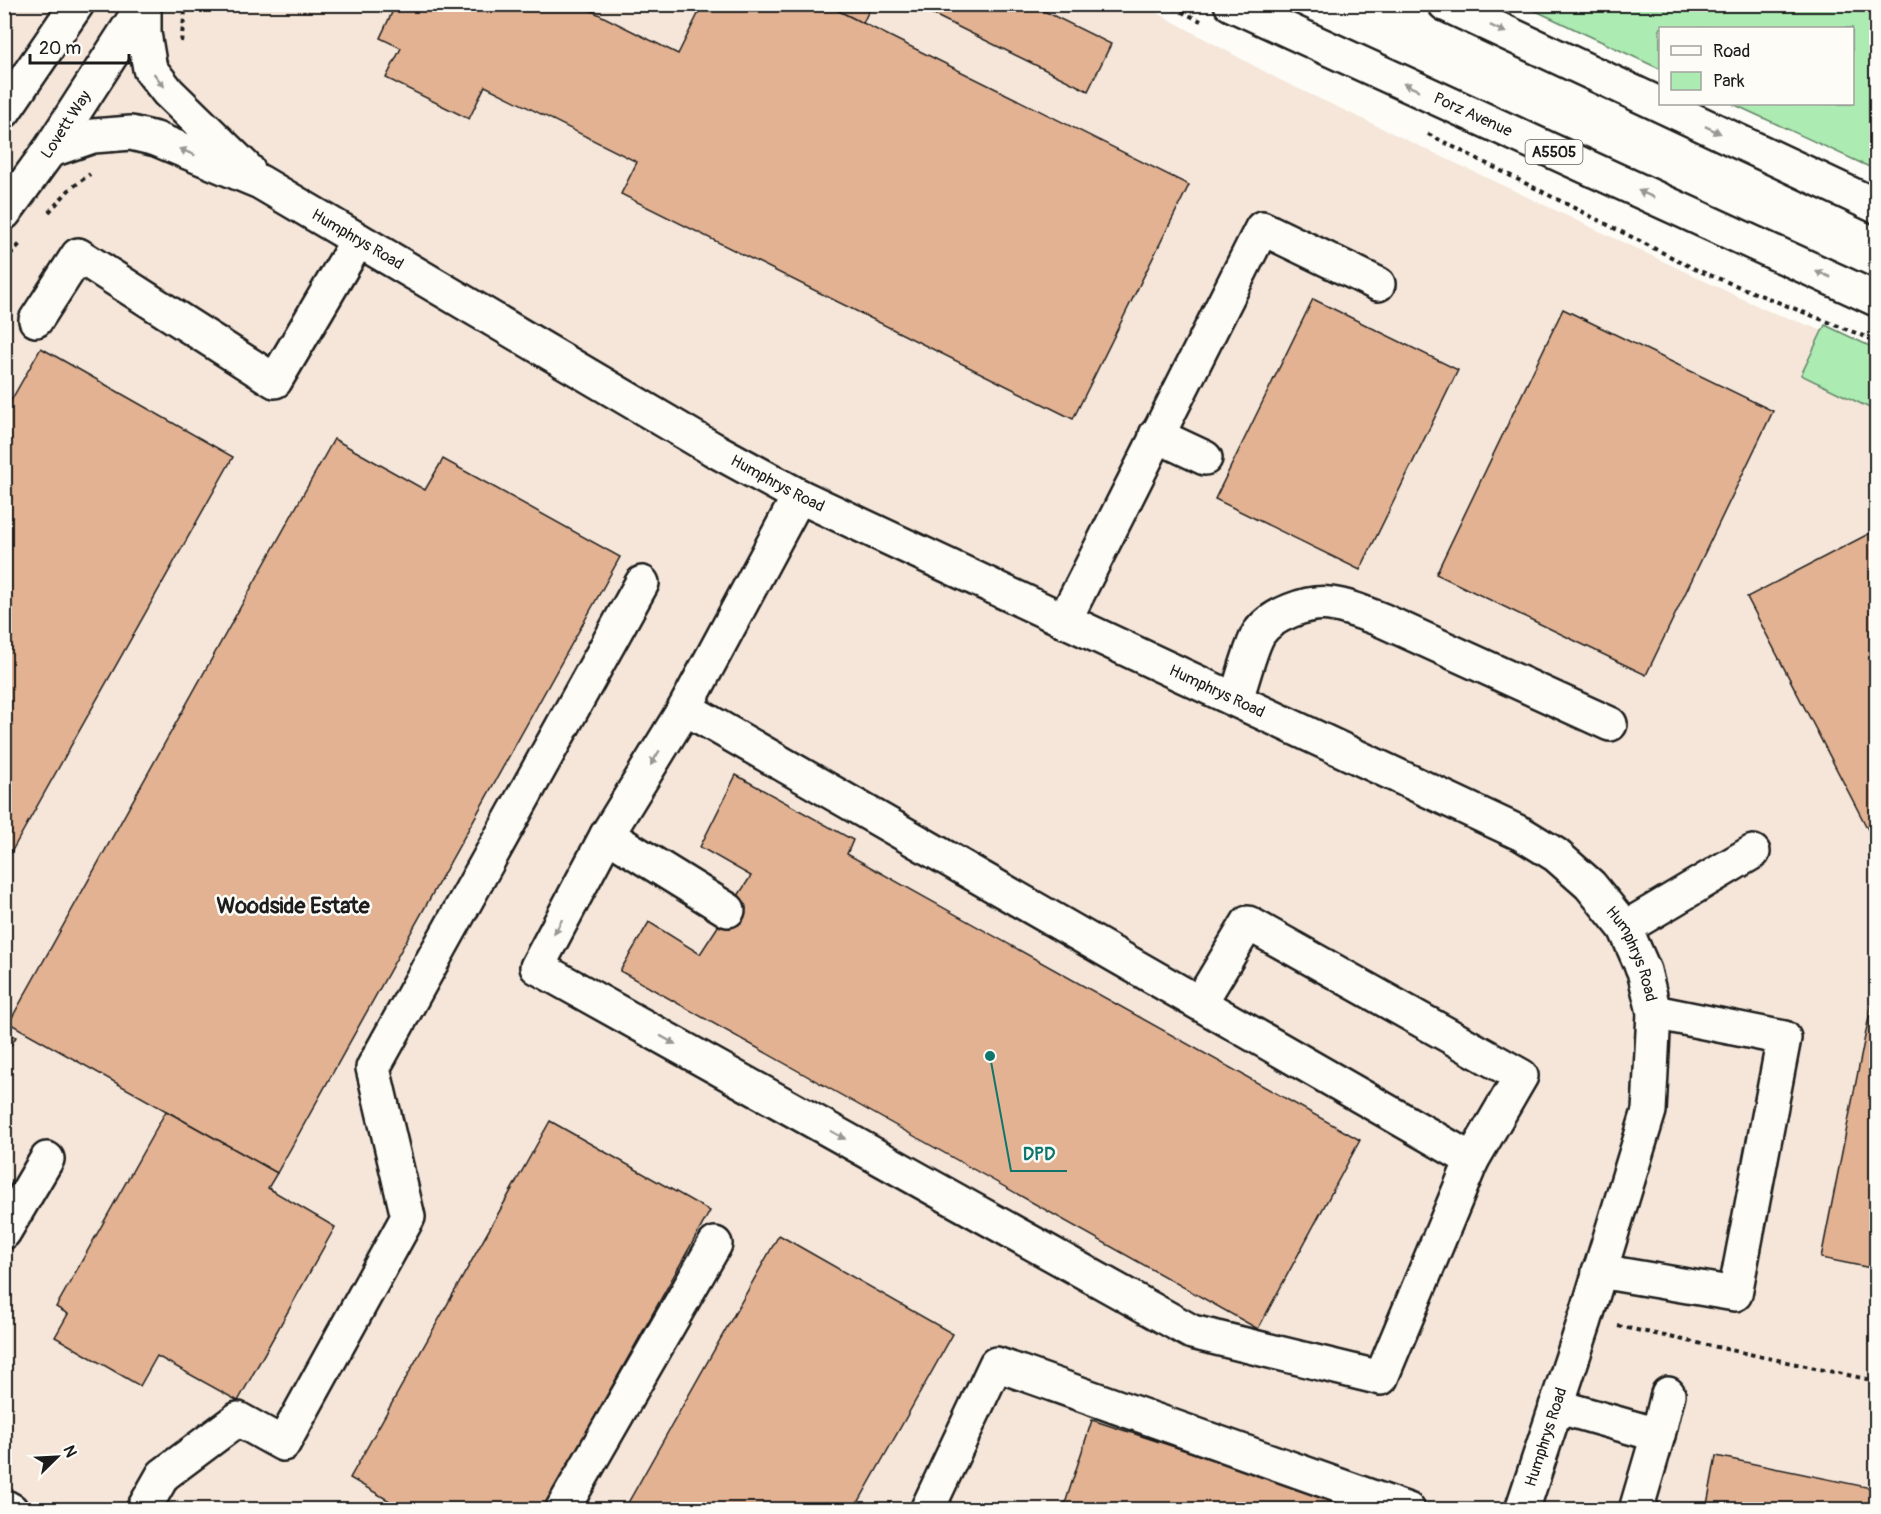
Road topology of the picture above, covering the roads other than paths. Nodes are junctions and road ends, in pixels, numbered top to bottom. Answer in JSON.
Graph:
{"nodes":[{"id":1,"x":76,"y":4,"type":"edge"},
{"id":2,"x":144,"y":4,"type":"edge"},
{"id":3,"x":1445,"y":4,"type":"edge"},
{"id":4,"x":1219,"y":14,"type":"edge"},
{"id":5,"x":1659,"y":104,"type":"edge"},
{"id":6,"x":1660,"y":105,"type":"edge"},
{"id":7,"x":4,"y":111,"type":"edge"},
{"id":8,"x":49,"y":151,"type":"junction"},
{"id":9,"x":260,"y":182,"type":"junction"},
{"id":10,"x":1876,"y":206,"type":"edge"},
{"id":11,"x":4,"y":213,"type":"edge"},
{"id":12,"x":358,"y":240,"type":"junction"},
{"id":13,"x":1378,"y":284,"type":"dead end"},
{"id":14,"x":1876,"y":299,"type":"edge"},
{"id":15,"x":36,"y":320,"type":"dead end"},
{"id":16,"x":1156,"y":435,"type":"junction"},
{"id":17,"x":1205,"y":458,"type":"dead end"},
{"id":18,"x":800,"y":496,"type":"junction"},
{"id":19,"x":642,"y":583,"type":"dead end"},
{"id":20,"x":1064,"y":621,"type":"junction"},
{"id":21,"x":1236,"y":700,"type":"junction"},
{"id":22,"x":685,"y":708,"type":"junction"},
{"id":23,"x":1610,"y":724,"type":"dead end"},
{"id":24,"x":607,"y":836,"type":"junction"},
{"id":25,"x":1753,"y":852,"type":"dead end"},
{"id":26,"x":728,"y":910,"type":"dead end"},
{"id":27,"x":1625,"y":928,"type":"junction"},
{"id":28,"x":1200,"y":1003,"type":"junction"},
{"id":29,"x":1654,"y":1012,"type":"junction"},
{"id":30,"x":47,"y":1159,"type":"dead end"},
{"id":31,"x":1472,"y":1160,"type":"junction"},
{"id":32,"x":4,"y":1232,"type":"edge"},
{"id":33,"x":715,"y":1244,"type":"dead end"},
{"id":34,"x":1599,"y":1271,"type":"junction"},
{"id":35,"x":1668,"y":1395,"type":"dead end"},
{"id":36,"x":1556,"y":1406,"type":"junction"},
{"id":37,"x":1658,"y":1436,"type":"junction"},
{"id":38,"x":4,"y":1506,"type":"edge"},
{"id":39,"x":11,"y":1509,"type":"edge"},
{"id":40,"x":143,"y":1509,"type":"edge"},
{"id":41,"x":562,"y":1509,"type":"edge"},
{"id":42,"x":927,"y":1509,"type":"edge"},
{"id":43,"x":1408,"y":1509,"type":"edge"},
{"id":44,"x":1522,"y":1509,"type":"edge"},
{"id":45,"x":1636,"y":1509,"type":"edge"}],
"edges":[{"from":1,"to":7,"type":"street"},
{"from":2,"to":8,"type":"street","name":"Lovett Way"},
{"from":2,"to":9,"type":"street","name":"Humphrys Road","one_way":true},
{"from":3,"to":5,"type":"street","one_way":true},
{"from":14,"to":4,"type":"street","name":"Porz Avenue","number":"A5505","one_way":true},
{"from":6,"to":10,"type":"street","one_way":true},
{"from":9,"to":8,"type":"street","name":"Humphrys Road","one_way":true},
{"from":8,"to":11,"type":"street","name":"Lovett Way"},
{"from":9,"to":12,"type":"street","name":"Humphrys Road"},
{"from":12,"to":15,"type":"street"},
{"from":12,"to":18,"type":"street","name":"Humphrys Road"},
{"from":13,"to":16,"type":"street"},
{"from":16,"to":17,"type":"street"},
{"from":16,"to":20,"type":"street"},
{"from":18,"to":20,"type":"street","name":"Humphrys Road"},
{"from":18,"to":22,"type":"street"},
{"from":19,"to":40,"type":"street"},
{"from":20,"to":21,"type":"street","name":"Humphrys Road"},
{"from":21,"to":23,"type":"street"},
{"from":21,"to":27,"type":"street","name":"Humphrys Road"},
{"from":22,"to":24,"type":"street","one_way":true},
{"from":22,"to":28,"type":"street"},
{"from":24,"to":26,"type":"street"},
{"from":24,"to":31,"type":"street","one_way":true},
{"from":25,"to":27,"type":"street"},
{"from":27,"to":29,"type":"street","name":"Humphrys Road"},
{"from":28,"to":31,"type":"street"},
{"from":28,"to":31,"type":"street"},
{"from":29,"to":34,"type":"street","name":"Humphrys Road"},
{"from":29,"to":34,"type":"street"},
{"from":30,"to":32,"type":"street"},
{"from":33,"to":41,"type":"street"},
{"from":34,"to":36,"type":"street","name":"Humphrys Road"},
{"from":35,"to":37,"type":"street"},
{"from":36,"to":37,"type":"street"},
{"from":36,"to":44,"type":"street","name":"Humphrys Road"},
{"from":37,"to":45,"type":"street"},
{"from":38,"to":39,"type":"street"},
{"from":42,"to":43,"type":"street"}]}
